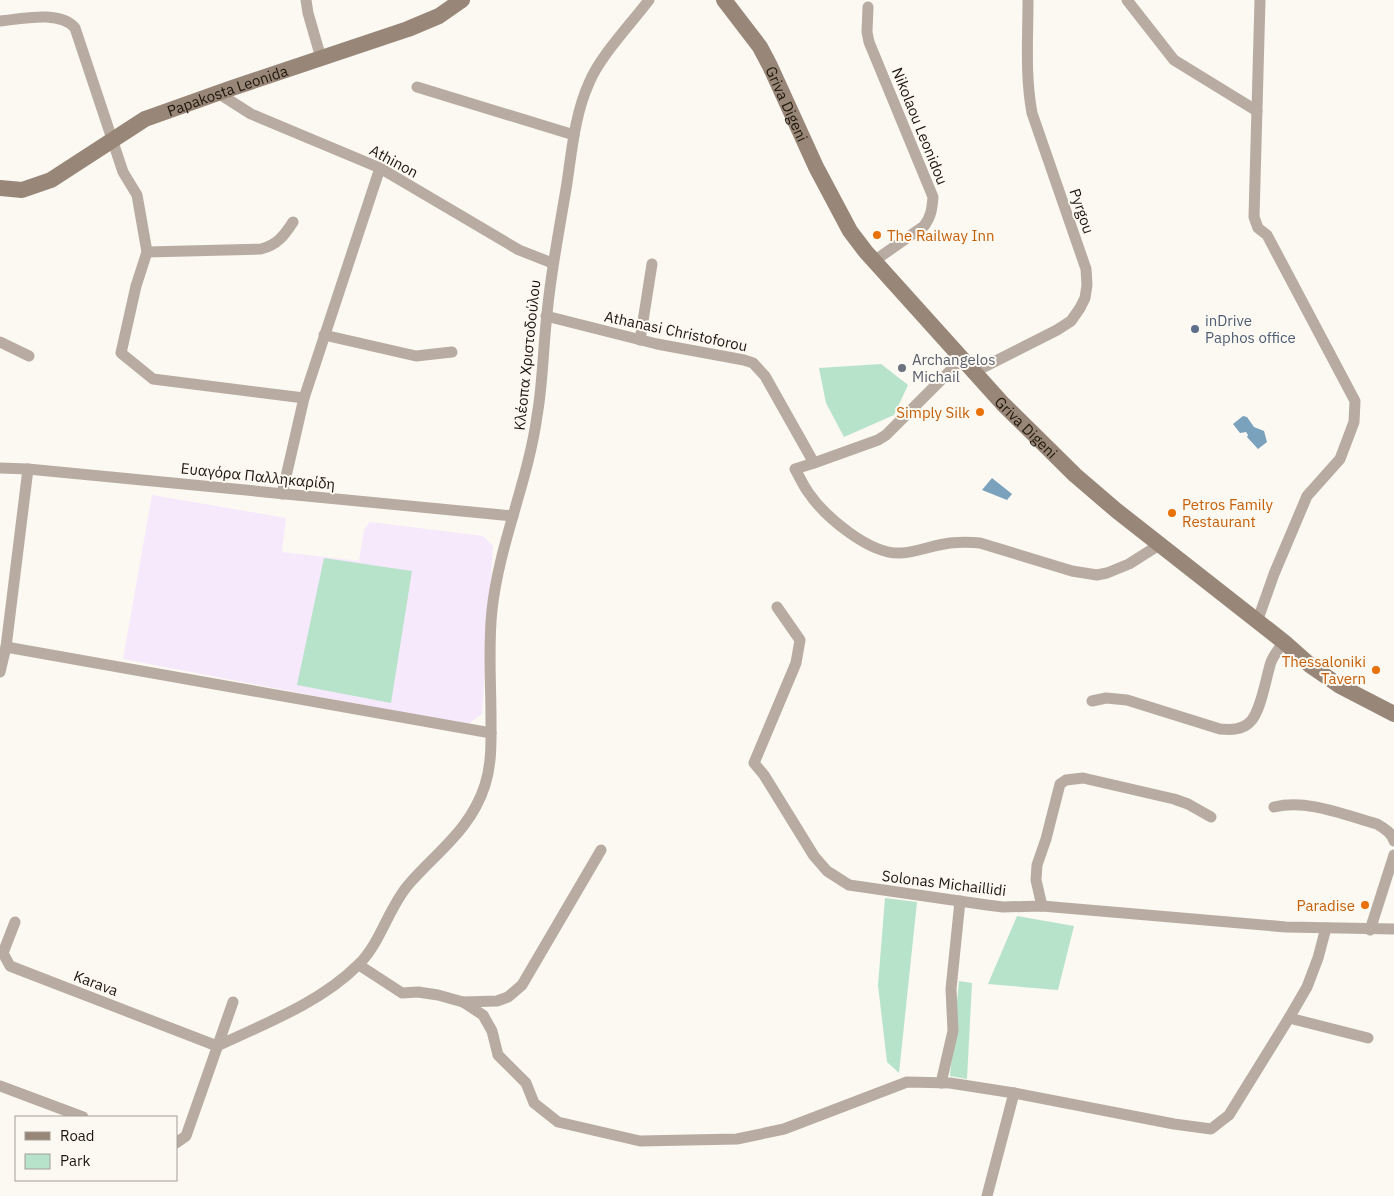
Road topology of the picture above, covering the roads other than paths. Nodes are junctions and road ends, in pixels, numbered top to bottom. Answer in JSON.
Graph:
{"nodes":[{"id":1,"x":306,"y":0,"type":"edge"},
{"id":2,"x":462,"y":0,"type":"edge"},
{"id":3,"x":650,"y":0,"type":"edge"},
{"id":4,"x":724,"y":0,"type":"edge"},
{"id":5,"x":1028,"y":0,"type":"edge"},
{"id":6,"x":1127,"y":0,"type":"edge"},
{"id":7,"x":1260,"y":0,"type":"edge"},
{"id":8,"x":868,"y":7,"type":"dead end"},
{"id":9,"x":0,"y":21,"type":"edge"},
{"id":10,"x":321,"y":58,"type":"junction"},
{"id":11,"x":416,"y":87,"type":"dead end"},
{"id":12,"x":218,"y":93,"type":"junction"},
{"id":13,"x":1257,"y":111,"type":"junction"},
{"id":14,"x":574,"y":135,"type":"junction"},
{"id":15,"x":113,"y":142,"type":"junction"},
{"id":16,"x":380,"y":168,"type":"junction"},
{"id":17,"x":0,"y":188,"type":"edge"},
{"id":18,"x":293,"y":222,"type":"dead end"},
{"id":19,"x":147,"y":252,"type":"junction"},
{"id":20,"x":874,"y":262,"type":"junction"},
{"id":21,"x":552,"y":263,"type":"junction"},
{"id":22,"x":652,"y":264,"type":"dead end"},
{"id":23,"x":546,"y":316,"type":"junction"},
{"id":24,"x":324,"y":335,"type":"junction"},
{"id":25,"x":640,"y":340,"type":"junction"},
{"id":26,"x":0,"y":342,"type":"edge"},
{"id":27,"x":452,"y":352,"type":"dead end"},
{"id":28,"x":29,"y":356,"type":"dead end"},
{"id":29,"x":962,"y":359,"type":"junction"},
{"id":30,"x":974,"y":372,"type":"junction"},
{"id":31,"x":304,"y":398,"type":"junction"},
{"id":32,"x":814,"y":464,"type":"junction"},
{"id":33,"x":0,"y":468,"type":"edge"},
{"id":34,"x":28,"y":469,"type":"junction"},
{"id":35,"x":282,"y":494,"type":"junction"},
{"id":36,"x":513,"y":516,"type":"junction"},
{"id":37,"x":1160,"y":544,"type":"junction"},
{"id":38,"x":777,"y":608,"type":"dead end"},
{"id":39,"x":1257,"y":622,"type":"junction"},
{"id":40,"x":1284,"y":642,"type":"junction"},
{"id":41,"x":6,"y":647,"type":"junction"},
{"id":42,"x":0,"y":672,"type":"edge"},
{"id":43,"x":1092,"y":701,"type":"dead end"},
{"id":44,"x":1394,"y":714,"type":"edge"},
{"id":45,"x":491,"y":733,"type":"junction"},
{"id":46,"x":1274,"y":807,"type":"dead end"},
{"id":47,"x":1211,"y":817,"type":"dead end"},
{"id":48,"x":1394,"y":841,"type":"edge"},
{"id":49,"x":601,"y":850,"type":"dead end"},
{"id":50,"x":1394,"y":855,"type":"edge"},
{"id":51,"x":960,"y":902,"type":"junction"},
{"id":52,"x":1042,"y":906,"type":"junction"},
{"id":53,"x":15,"y":922,"type":"dead end"},
{"id":54,"x":1326,"y":928,"type":"junction"},
{"id":55,"x":1394,"y":929,"type":"edge"},
{"id":56,"x":1370,"y":930,"type":"junction"},
{"id":57,"x":358,"y":965,"type":"junction"},
{"id":58,"x":233,"y":1002,"type":"dead end"},
{"id":59,"x":463,"y":1002,"type":"junction"},
{"id":60,"x":1289,"y":1018,"type":"junction"},
{"id":61,"x":1368,"y":1038,"type":"dead end"},
{"id":62,"x":217,"y":1046,"type":"junction"},
{"id":63,"x":941,"y":1083,"type":"junction"},
{"id":64,"x":0,"y":1086,"type":"edge"},
{"id":65,"x":1014,"y":1093,"type":"junction"},
{"id":66,"x":80,"y":1116,"type":"edge"},
{"id":67,"x":178,"y":1142,"type":"edge"},
{"id":68,"x":987,"y":1196,"type":"edge"}],
"edges":[{"from":1,"to":10,"type":"street"},
{"from":2,"to":10,"type":"main road","name":"Papakosta Leonida"},
{"from":3,"to":14,"type":"street","name":"Κλέοπα Χριστοδούλου"},
{"from":4,"to":20,"type":"main road","name":"Griva Digeni"},
{"from":5,"to":30,"type":"street","name":"Pyrgou"},
{"from":6,"to":13,"type":"street"},
{"from":7,"to":13,"type":"street"},
{"from":8,"to":20,"type":"street","name":"Nikolaou Leonidou"},
{"from":9,"to":15,"type":"street"},
{"from":10,"to":12,"type":"main road","name":"Papakosta Leonida"},
{"from":11,"to":14,"type":"street"},
{"from":12,"to":15,"type":"main road","name":"Papakosta Leonida"},
{"from":12,"to":16,"type":"street","name":"Athinon"},
{"from":13,"to":39,"type":"street"},
{"from":14,"to":21,"type":"street","name":"Κλέοπα Χριστοδούλου"},
{"from":15,"to":17,"type":"main road","name":"Papakosta Leonida"},
{"from":15,"to":19,"type":"street"},
{"from":16,"to":21,"type":"street","name":"Athinon"},
{"from":16,"to":24,"type":"street"},
{"from":18,"to":19,"type":"street"},
{"from":19,"to":31,"type":"street"},
{"from":20,"to":29,"type":"main road","name":"Griva Digeni"},
{"from":21,"to":23,"type":"street","name":"Κλέοπα Χριστοδούλου"},
{"from":22,"to":25,"type":"street"},
{"from":23,"to":25,"type":"street","name":"Athanasi Christoforou"},
{"from":23,"to":36,"type":"street","name":"Κλέοπα Χριστοδούλου"},
{"from":24,"to":27,"type":"street"},
{"from":24,"to":31,"type":"street"},
{"from":25,"to":32,"type":"street","name":"Athanasi Christoforou"},
{"from":26,"to":28,"type":"street"},
{"from":29,"to":30,"type":"main road","name":"Griva Digeni"},
{"from":29,"to":32,"type":"street"},
{"from":30,"to":37,"type":"main road","name":"Griva Digeni"},
{"from":31,"to":35,"type":"street"},
{"from":32,"to":37,"type":"street"},
{"from":33,"to":34,"type":"street","name":"Ευαγόρα Παλληκαρίδη"},
{"from":34,"to":35,"type":"street","name":"Ευαγόρα Παλληκαρίδη"},
{"from":34,"to":41,"type":"street"},
{"from":35,"to":36,"type":"street","name":"Ευαγόρα Παλληκαρίδη"},
{"from":36,"to":45,"type":"street","name":"Κλέοπα Χριστοδούλου"},
{"from":37,"to":39,"type":"main road","name":"Griva Digeni"},
{"from":38,"to":51,"type":"street","name":"Solonas Michaillidi"},
{"from":39,"to":40,"type":"main road","name":"Griva Digeni"},
{"from":40,"to":43,"type":"street"},
{"from":40,"to":44,"type":"main road","name":"Griva Digeni"},
{"from":41,"to":42,"type":"street"},
{"from":41,"to":45,"type":"street"},
{"from":45,"to":57,"type":"street","name":"Κλέοπα Χριστοδούλου"},
{"from":46,"to":48,"type":"street"},
{"from":47,"to":52,"type":"street"},
{"from":49,"to":59,"type":"street"},
{"from":50,"to":56,"type":"street"},
{"from":51,"to":52,"type":"street","name":"Solonas Michaillidi"},
{"from":51,"to":63,"type":"street"},
{"from":52,"to":54,"type":"street","name":"Solonas Michaillidi"},
{"from":53,"to":62,"type":"street","name":"Karava"},
{"from":54,"to":56,"type":"street","name":"Solonas Michaillidi"},
{"from":54,"to":60,"type":"street"},
{"from":55,"to":56,"type":"street","name":"Solonas Michaillidi"},
{"from":57,"to":59,"type":"street"},
{"from":57,"to":62,"type":"street","name":"Κλέοπα Χριστοδούλου"},
{"from":58,"to":62,"type":"street"},
{"from":59,"to":63,"type":"street"},
{"from":60,"to":61,"type":"street"},
{"from":60,"to":65,"type":"street"},
{"from":62,"to":67,"type":"street"},
{"from":63,"to":65,"type":"street"},
{"from":64,"to":66,"type":"street"},
{"from":65,"to":68,"type":"street"}]}
